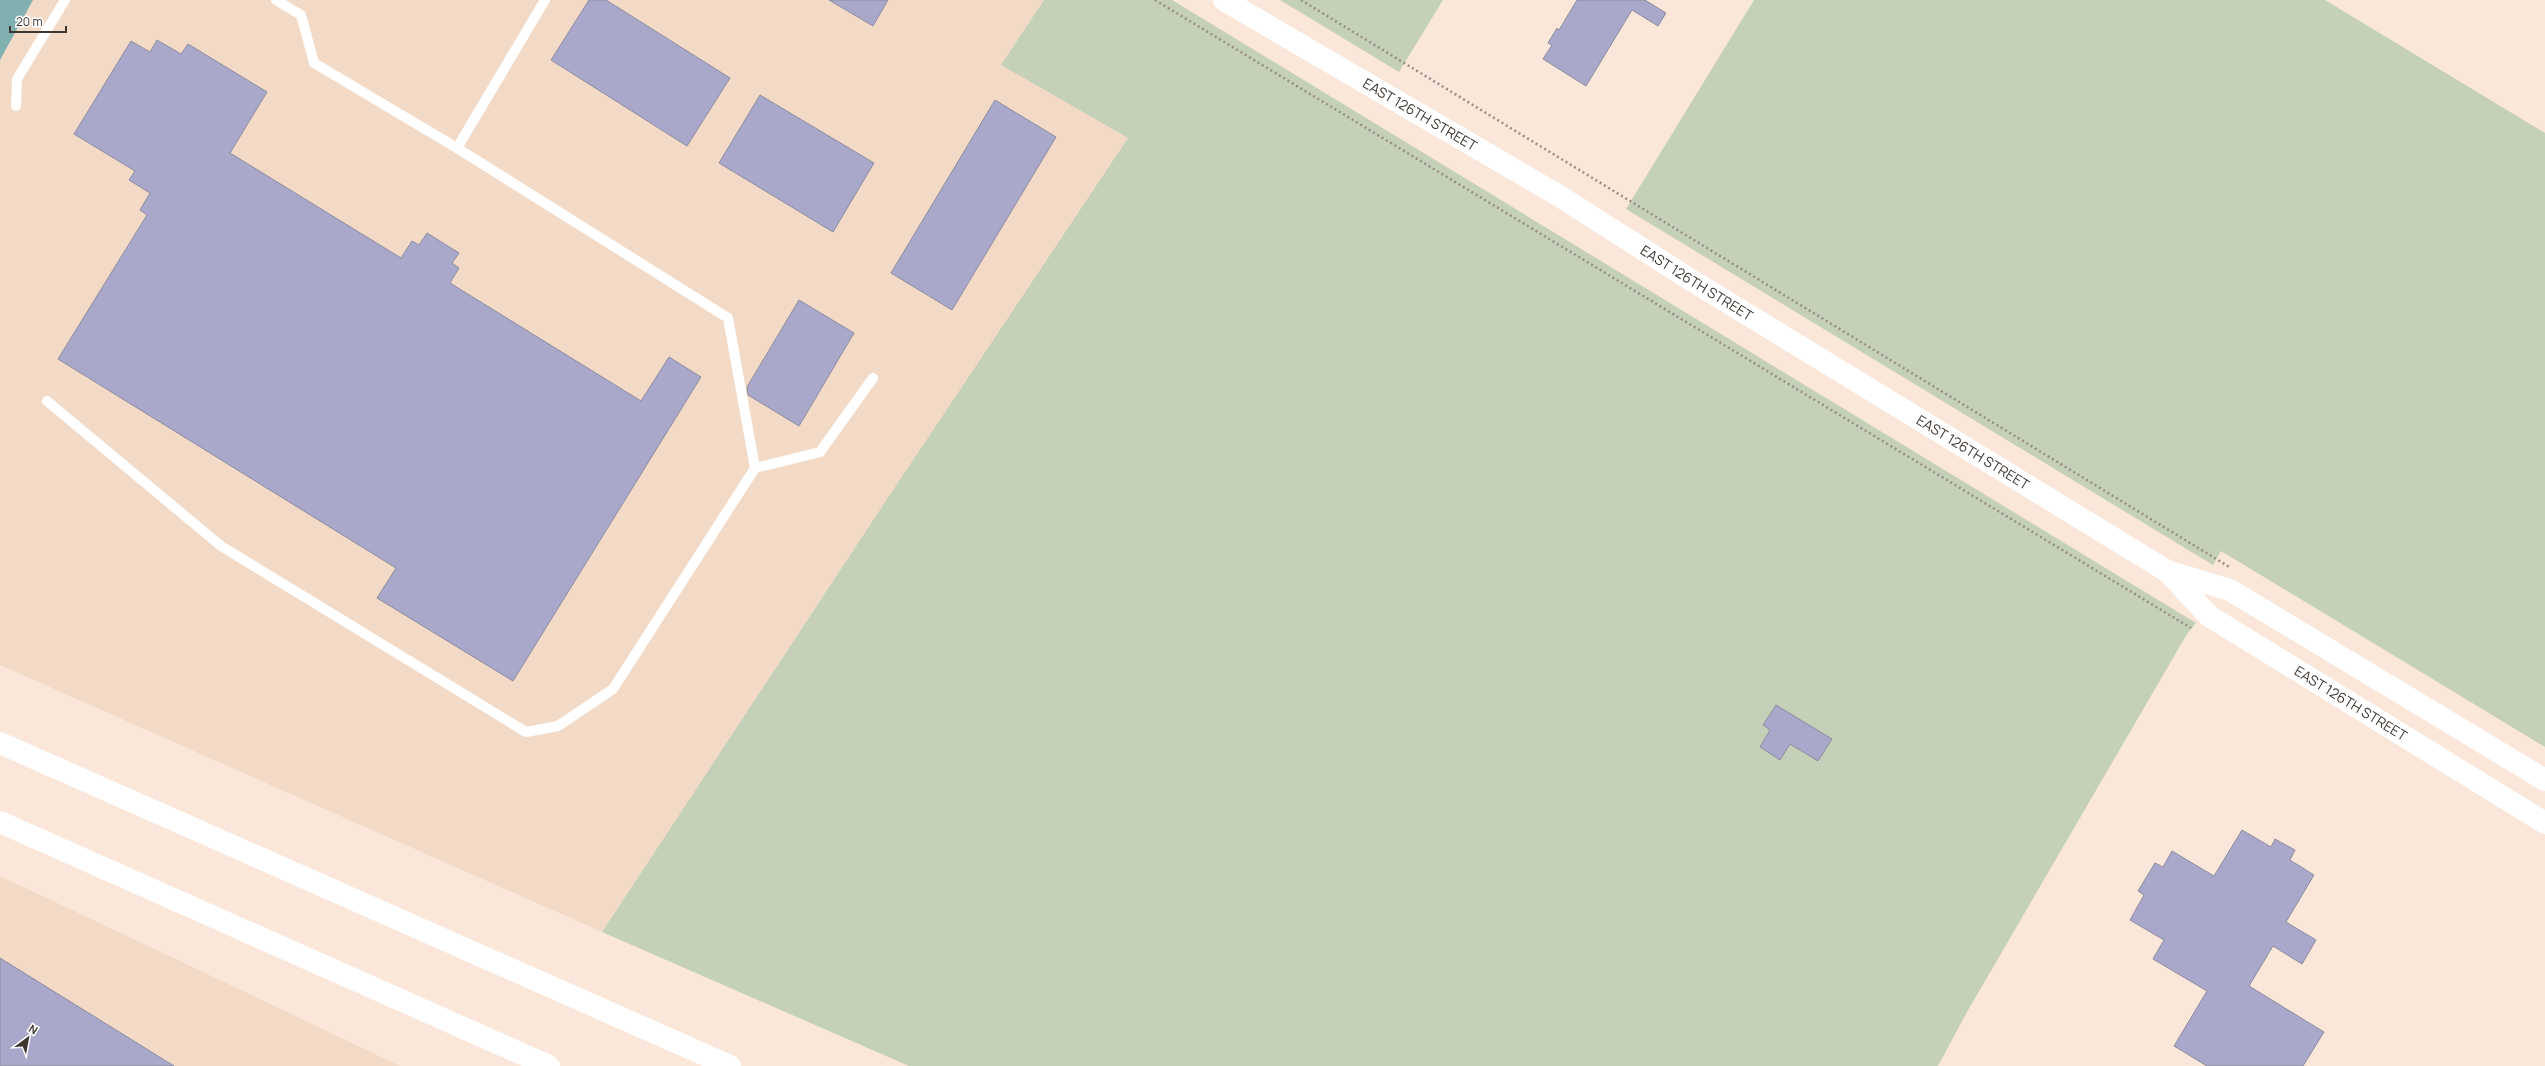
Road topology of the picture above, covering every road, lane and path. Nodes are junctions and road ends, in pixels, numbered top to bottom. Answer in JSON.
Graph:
{"nodes":[{"id":1,"x":65,"y":0,"type":"edge"},
{"id":2,"x":276,"y":0,"type":"edge"},
{"id":3,"x":545,"y":0,"type":"edge"},
{"id":4,"x":1155,"y":0,"type":"edge"},
{"id":5,"x":1224,"y":0,"type":"edge"},
{"id":6,"x":1301,"y":0,"type":"edge"},
{"id":7,"x":16,"y":106,"type":"dead end"},
{"id":8,"x":457,"y":148,"type":"junction"},
{"id":9,"x":873,"y":378,"type":"dead end"},
{"id":10,"x":47,"y":401,"type":"dead end"},
{"id":11,"x":755,"y":468,"type":"junction"},
{"id":12,"x":2234,"y":570,"type":"dead end"},
{"id":13,"x":2167,"y":571,"type":"junction"},
{"id":14,"x":2193,"y":630,"type":"dead end"},
{"id":15,"x":0,"y":744,"type":"edge"},
{"id":16,"x":2545,"y":780,"type":"edge"},
{"id":17,"x":0,"y":822,"type":"edge"},
{"id":18,"x":2545,"y":823,"type":"edge"},
{"id":19,"x":549,"y":1066,"type":"edge"},
{"id":20,"x":730,"y":1066,"type":"edge"}],
"edges":[{"from":1,"to":7,"type":"lane"},
{"from":2,"to":8,"type":"lane"},
{"from":3,"to":8,"type":"lane"},
{"from":4,"to":14,"type":"path"},
{"from":5,"to":13,"type":"main road","name":"EAST 126TH STREET"},
{"from":6,"to":12,"type":"path"},
{"from":8,"to":11,"type":"lane"},
{"from":9,"to":11,"type":"lane"},
{"from":10,"to":11,"type":"lane"},
{"from":13,"to":16,"type":"main road","name":"EAST 126TH STREET"},
{"from":13,"to":18,"type":"main road","name":"EAST 126TH STREET"},
{"from":15,"to":20,"type":"main road"},
{"from":17,"to":19,"type":"main road"}]}
